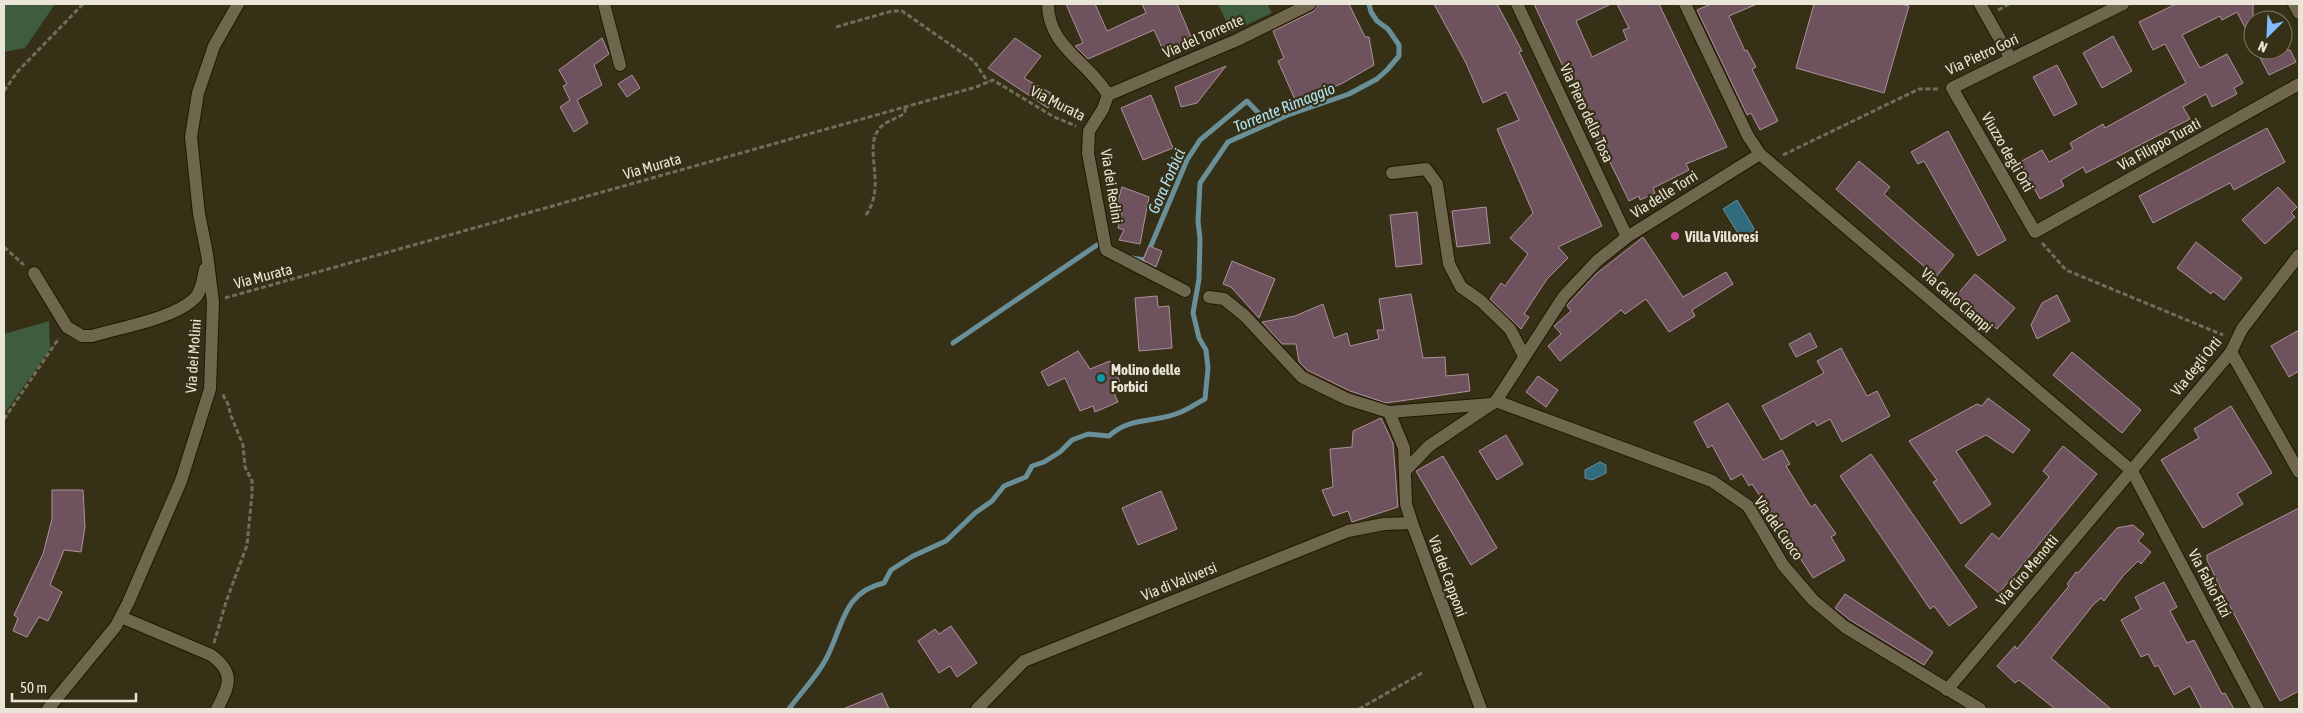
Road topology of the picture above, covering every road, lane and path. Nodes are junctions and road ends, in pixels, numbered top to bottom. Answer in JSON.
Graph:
{"nodes":[{"id":1,"x":83,"y":4,"type":"edge"},
{"id":2,"x":238,"y":4,"type":"edge"},
{"id":3,"x":604,"y":4,"type":"edge"},
{"id":4,"x":1048,"y":4,"type":"edge"},
{"id":5,"x":1310,"y":4,"type":"edge"},
{"id":6,"x":1517,"y":4,"type":"edge"},
{"id":7,"x":1685,"y":4,"type":"edge"},
{"id":8,"x":1980,"y":4,"type":"edge"},
{"id":9,"x":2123,"y":4,"type":"edge"},
{"id":10,"x":2294,"y":4,"type":"edge"},
{"id":11,"x":2299,"y":13,"type":"edge"},
{"id":12,"x":836,"y":27,"type":"dead end"},
{"id":13,"x":2011,"y":60,"type":"junction"},
{"id":14,"x":620,"y":65,"type":"dead end"},
{"id":15,"x":988,"y":82,"type":"junction"},
{"id":16,"x":2299,"y":84,"type":"edge"},
{"id":17,"x":1952,"y":88,"type":"junction"},
{"id":18,"x":4,"y":91,"type":"edge"},
{"id":19,"x":1108,"y":95,"type":"junction"},
{"id":20,"x":905,"y":107,"type":"junction"},
{"id":21,"x":1089,"y":131,"type":"junction"},
{"id":22,"x":1764,"y":158,"type":"junction"},
{"id":23,"x":1392,"y":173,"type":"dead end"},
{"id":24,"x":866,"y":216,"type":"dead end"},
{"id":25,"x":2035,"y":232,"type":"junction"},
{"id":26,"x":1627,"y":237,"type":"junction"},
{"id":27,"x":4,"y":247,"type":"edge"},
{"id":28,"x":207,"y":254,"type":"junction"},
{"id":29,"x":2299,"y":255,"type":"edge"},
{"id":30,"x":34,"y":273,"type":"joint"},
{"id":31,"x":1185,"y":291,"type":"dead end"},
{"id":32,"x":1209,"y":297,"type":"dead end"},
{"id":33,"x":213,"y":302,"type":"junction"},
{"id":34,"x":67,"y":327,"type":"junction"},
{"id":35,"x":2234,"y":347,"type":"junction"},
{"id":36,"x":1524,"y":356,"type":"junction"},
{"id":37,"x":210,"y":385,"type":"junction"},
{"id":38,"x":1494,"y":403,"type":"junction"},
{"id":39,"x":1389,"y":412,"type":"junction"},
{"id":40,"x":4,"y":419,"type":"edge"},
{"id":41,"x":1405,"y":471,"type":"junction"},
{"id":42,"x":2132,"y":472,"type":"junction"},
{"id":43,"x":2299,"y":472,"type":"edge"},
{"id":44,"x":1412,"y":523,"type":"junction"},
{"id":45,"x":121,"y":617,"type":"junction"},
{"id":46,"x":211,"y":655,"type":"junction"},
{"id":47,"x":1422,"y":673,"type":"dead end"},
{"id":48,"x":1947,"y":690,"type":"junction"},
{"id":49,"x":48,"y":709,"type":"edge"},
{"id":50,"x":217,"y":709,"type":"edge"},
{"id":51,"x":977,"y":709,"type":"edge"},
{"id":52,"x":1359,"y":709,"type":"edge"},
{"id":53,"x":1481,"y":709,"type":"edge"},
{"id":54,"x":1980,"y":709,"type":"edge"},
{"id":55,"x":2258,"y":709,"type":"edge"}],
"edges":[{"from":1,"to":18,"type":"path"},
{"from":2,"to":28,"type":"street","name":"Via dei Molini"},
{"from":3,"to":14,"type":"street"},
{"from":4,"to":19,"type":"street"},
{"from":5,"to":19,"type":"street","name":"Via del Torrente"},
{"from":6,"to":26,"type":"street","name":"Via Piero della Tosa"},
{"from":7,"to":22,"type":"street"},
{"from":8,"to":13,"type":"street"},
{"from":9,"to":13,"type":"street","name":"Via Pietro Gori"},
{"from":10,"to":11,"type":"street"},
{"from":12,"to":15,"type":"path"},
{"from":13,"to":17,"type":"street","name":"Via Pietro Gori"},
{"from":15,"to":20,"type":"path","name":"Via Murata"},
{"from":15,"to":21,"type":"path","name":"Via Murata"},
{"from":16,"to":25,"type":"street","name":"Via Filippo Turati"},
{"from":17,"to":22,"type":"path","name":"Via Pietro Gori"},
{"from":17,"to":25,"type":"street","name":"Viuzzo degli Orti"},
{"from":19,"to":21,"type":"street","name":"Via dei Redini"},
{"from":20,"to":24,"type":"path"},
{"from":20,"to":33,"type":"path","name":"Via Murata"},
{"from":21,"to":31,"type":"street","name":"Via dei Redini"},
{"from":22,"to":26,"type":"street","name":"Via delle Torri"},
{"from":22,"to":42,"type":"street","name":"Via Carlo Ciampi"},
{"from":23,"to":36,"type":"street"},
{"from":25,"to":35,"type":"path"},
{"from":26,"to":36,"type":"street","name":"Via delle Torri"},
{"from":27,"to":30,"type":"path"},
{"from":28,"to":33,"type":"street","name":"Via dei Molini"},
{"from":28,"to":34,"type":"street"},
{"from":29,"to":35,"type":"street","name":"Via degli Orti"},
{"from":30,"to":34,"type":"street"},
{"from":32,"to":39,"type":"street"},
{"from":33,"to":37,"type":"street","name":"Via dei Molini"},
{"from":34,"to":40,"type":"path"},
{"from":35,"to":42,"type":"street","name":"Via degli Orti"},
{"from":35,"to":43,"type":"street"},
{"from":36,"to":38,"type":"street","name":"Via delle Torri"},
{"from":37,"to":45,"type":"street","name":"Via dei Molini"},
{"from":37,"to":46,"type":"path"},
{"from":38,"to":39,"type":"street"},
{"from":38,"to":41,"type":"street","name":"Via delle Torri"},
{"from":38,"to":48,"type":"street","name":"Via del Cuoco"},
{"from":39,"to":41,"type":"street","name":"Via dei Capponi"},
{"from":41,"to":44,"type":"street","name":"Via dei Capponi"},
{"from":42,"to":48,"type":"street","name":"Via Ciro Menotti"},
{"from":42,"to":55,"type":"street","name":"Via Fabio Filzi"},
{"from":44,"to":51,"type":"street","name":"Via di Valiversi"},
{"from":44,"to":53,"type":"street","name":"Via dei Capponi"},
{"from":45,"to":46,"type":"street"},
{"from":45,"to":49,"type":"street","name":"Via dei Molini"},
{"from":46,"to":50,"type":"street"},
{"from":47,"to":52,"type":"path"},
{"from":48,"to":54,"type":"street","name":"Via del Cuoco"}]}
